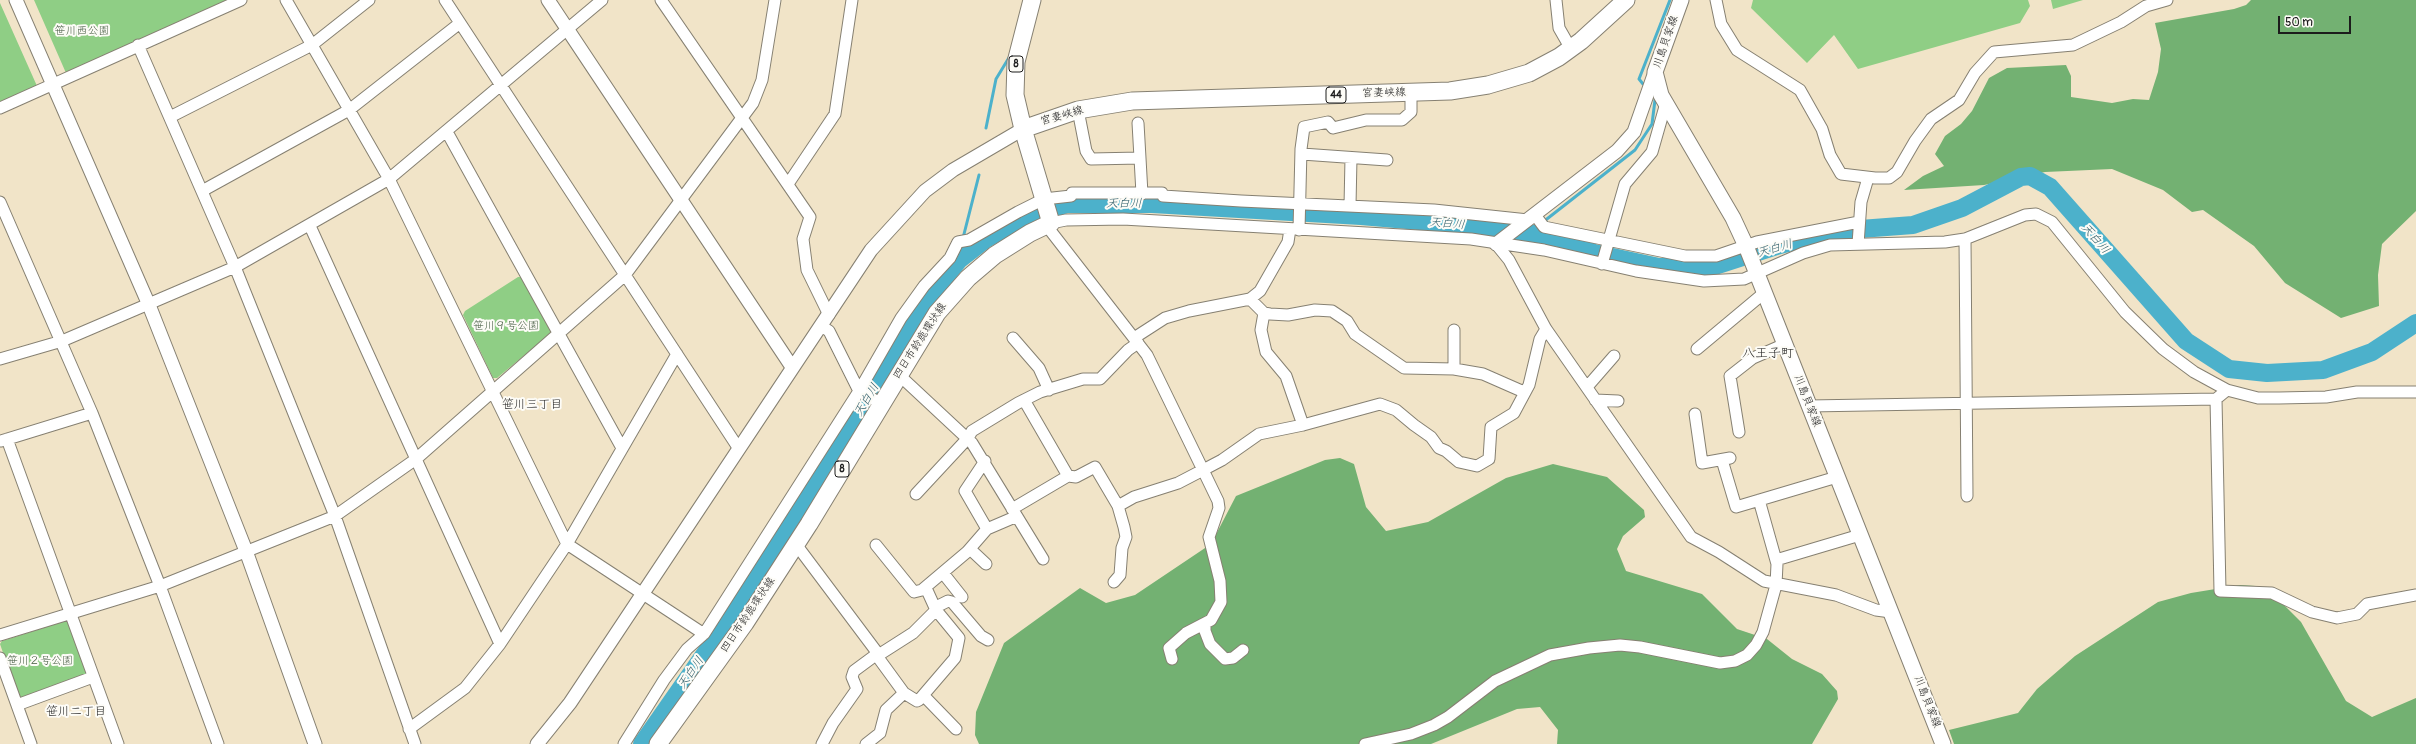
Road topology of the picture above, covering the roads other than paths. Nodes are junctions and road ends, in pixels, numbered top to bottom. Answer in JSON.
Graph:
{"nodes":[{"id":1,"x":16,"y":0,"type":"edge"},
{"id":2,"x":241,"y":0,"type":"edge"},
{"id":3,"x":286,"y":0,"type":"edge"},
{"id":4,"x":369,"y":0,"type":"edge"},
{"id":5,"x":445,"y":0,"type":"edge"},
{"id":6,"x":548,"y":0,"type":"edge"},
{"id":7,"x":602,"y":0,"type":"edge"},
{"id":8,"x":661,"y":0,"type":"edge"},
{"id":9,"x":774,"y":0,"type":"edge"},
{"id":10,"x":852,"y":0,"type":"edge"},
{"id":11,"x":1032,"y":0,"type":"edge"},
{"id":12,"x":1556,"y":0,"type":"edge"},
{"id":13,"x":1626,"y":0,"type":"edge"},
{"id":14,"x":1682,"y":0,"type":"edge"},
{"id":15,"x":1716,"y":0,"type":"edge"},
{"id":16,"x":2167,"y":0,"type":"edge"},
{"id":17,"x":460,"y":23,"type":"junction"},
{"id":18,"x":568,"y":30,"type":"junction"},
{"id":19,"x":138,"y":45,"type":"junction"},
{"id":20,"x":312,"y":45,"type":"junction"},
{"id":21,"x":1571,"y":49,"type":"junction"},
{"id":22,"x":1655,"y":72,"type":"junction"},
{"id":23,"x":53,"y":84,"type":"junction"},
{"id":24,"x":502,"y":86,"type":"junction"},
{"id":25,"x":1411,"y":92,"type":"junction"},
{"id":26,"x":1666,"y":103,"type":"junction"},
{"id":27,"x":0,"y":108,"type":"edge"},
{"id":28,"x":349,"y":110,"type":"junction"},
{"id":29,"x":1078,"y":110,"type":"junction"},
{"id":30,"x":170,"y":117,"type":"junction"},
{"id":31,"x":742,"y":118,"type":"junction"},
{"id":32,"x":1138,"y":123,"type":"dead end"},
{"id":33,"x":1023,"y":129,"type":"junction"},
{"id":34,"x":447,"y":132,"type":"junction"},
{"id":35,"x":1302,"y":154,"type":"junction"},
{"id":36,"x":1140,"y":158,"type":"junction"},
{"id":37,"x":1351,"y":158,"type":"junction"},
{"id":38,"x":1387,"y":160,"type":"dead end"},
{"id":39,"x":1868,"y":178,"type":"junction"},
{"id":40,"x":389,"y":179,"type":"junction"},
{"id":41,"x":788,"y":184,"type":"junction"},
{"id":42,"x":202,"y":191,"type":"junction"},
{"id":43,"x":1142,"y":194,"type":"junction"},
{"id":44,"x":682,"y":199,"type":"junction"},
{"id":45,"x":1044,"y":201,"type":"junction"},
{"id":46,"x":0,"y":202,"type":"edge"},
{"id":47,"x":1300,"y":204,"type":"junction"},
{"id":48,"x":1350,"y":206,"type":"junction"},
{"id":49,"x":1536,"y":220,"type":"junction"},
{"id":50,"x":1859,"y":222,"type":"junction"},
{"id":51,"x":1048,"y":224,"type":"junction"},
{"id":52,"x":310,"y":226,"type":"junction"},
{"id":53,"x":1296,"y":228,"type":"junction"},
{"id":54,"x":1965,"y":239,"type":"junction"},
{"id":55,"x":1609,"y":240,"type":"junction"},
{"id":56,"x":1496,"y":244,"type":"junction"},
{"id":57,"x":1858,"y":244,"type":"junction"},
{"id":58,"x":1746,"y":246,"type":"junction"},
{"id":59,"x":1602,"y":263,"type":"junction"},
{"id":60,"x":235,"y":268,"type":"junction"},
{"id":61,"x":625,"y":275,"type":"junction"},
{"id":62,"x":1757,"y":275,"type":"junction"},
{"id":63,"x":1764,"y":293,"type":"junction"},
{"id":64,"x":1250,"y":299,"type":"junction"},
{"id":65,"x":148,"y":305,"type":"junction"},
{"id":66,"x":1264,"y":313,"type":"junction"},
{"id":67,"x":828,"y":315,"type":"junction"},
{"id":68,"x":820,"y":326,"type":"junction"},
{"id":69,"x":1546,"y":329,"type":"junction"},
{"id":70,"x":1454,"y":330,"type":"dead end"},
{"id":71,"x":558,"y":334,"type":"junction"},
{"id":72,"x":1013,"y":338,"type":"dead end"},
{"id":73,"x":1136,"y":340,"type":"junction"},
{"id":74,"x":62,"y":341,"type":"junction"},
{"id":75,"x":1785,"y":344,"type":"junction"},
{"id":76,"x":1697,"y":349,"type":"dead end"},
{"id":77,"x":677,"y":354,"type":"junction"},
{"id":78,"x":1614,"y":356,"type":"dead end"},
{"id":79,"x":0,"y":358,"type":"edge"},
{"id":80,"x":792,"y":367,"type":"junction"},
{"id":81,"x":1454,"y":368,"type":"junction"},
{"id":82,"x":898,"y":374,"type":"junction"},
{"id":83,"x":1587,"y":387,"type":"junction"},
{"id":84,"x":1049,"y":390,"type":"junction"},
{"id":85,"x":2227,"y":390,"type":"junction"},
{"id":86,"x":493,"y":391,"type":"junction"},
{"id":87,"x":859,"y":392,"type":"junction"},
{"id":88,"x":1524,"y":392,"type":"junction"},
{"id":89,"x":2416,"y":392,"type":"edge"},
{"id":90,"x":2216,"y":399,"type":"junction"},
{"id":91,"x":1024,"y":400,"type":"junction"},
{"id":92,"x":1595,"y":400,"type":"junction"},
{"id":93,"x":1618,"y":402,"type":"dead end"},
{"id":94,"x":880,"y":403,"type":"junction"},
{"id":95,"x":1966,"y":403,"type":"junction"},
{"id":96,"x":1809,"y":406,"type":"junction"},
{"id":97,"x":92,"y":413,"type":"junction"},
{"id":98,"x":1695,"y":414,"type":"dead end"},
{"id":99,"x":1304,"y":425,"type":"junction"},
{"id":100,"x":1739,"y":432,"type":"dead end"},
{"id":101,"x":968,"y":438,"type":"junction"},
{"id":102,"x":3,"y":440,"type":"edge"},
{"id":103,"x":622,"y":448,"type":"junction"},
{"id":104,"x":739,"y":449,"type":"junction"},
{"id":105,"x":416,"y":459,"type":"junction"},
{"id":106,"x":985,"y":461,"type":"junction"},
{"id":107,"x":1203,"y":470,"type":"junction"},
{"id":108,"x":1068,"y":476,"type":"junction"},
{"id":109,"x":1837,"y":477,"type":"junction"},
{"id":110,"x":916,"y":494,"type":"dead end"},
{"id":111,"x":1967,"y":496,"type":"dead end"},
{"id":112,"x":1760,"y":500,"type":"junction"},
{"id":113,"x":1118,"y":506,"type":"junction"},
{"id":114,"x":1013,"y":513,"type":"junction"},
{"id":115,"x":335,"y":516,"type":"junction"},
{"id":116,"x":987,"y":529,"type":"junction"},
{"id":117,"x":1860,"y":535,"type":"junction"},
{"id":118,"x":796,"y":543,"type":"junction"},
{"id":119,"x":567,"y":544,"type":"junction"},
{"id":120,"x":876,"y":545,"type":"dead end"},
{"id":121,"x":970,"y":549,"type":"junction"},
{"id":122,"x":246,"y":551,"type":"junction"},
{"id":123,"x":1043,"y":559,"type":"dead end"},
{"id":124,"x":1776,"y":560,"type":"junction"},
{"id":125,"x":986,"y":564,"type":"dead end"},
{"id":126,"x":943,"y":573,"type":"junction"},
{"id":127,"x":1114,"y":582,"type":"dead end"},
{"id":128,"x":1776,"y":585,"type":"junction"},
{"id":129,"x":160,"y":586,"type":"junction"},
{"id":130,"x":926,"y":588,"type":"junction"},
{"id":131,"x":643,"y":594,"type":"junction"},
{"id":132,"x":2416,"y":595,"type":"edge"},
{"id":133,"x":962,"y":597,"type":"dead end"},
{"id":134,"x":936,"y":608,"type":"junction"},
{"id":135,"x":1891,"y":612,"type":"junction"},
{"id":136,"x":70,"y":614,"type":"junction"},
{"id":137,"x":1205,"y":623,"type":"junction"},
{"id":138,"x":704,"y":634,"type":"junction"},
{"id":139,"x":0,"y":635,"type":"edge"},
{"id":140,"x":988,"y":640,"type":"dead end"},
{"id":141,"x":500,"y":644,"type":"junction"},
{"id":142,"x":1243,"y":650,"type":"dead end"},
{"id":143,"x":878,"y":654,"type":"junction"},
{"id":144,"x":0,"y":658,"type":"edge"},
{"id":145,"x":1172,"y":659,"type":"dead end"},
{"id":146,"x":94,"y":677,"type":"junction"},
{"id":147,"x":904,"y":693,"type":"junction"},
{"id":148,"x":924,"y":696,"type":"junction"},
{"id":149,"x":17,"y":706,"type":"junction"},
{"id":150,"x":409,"y":729,"type":"junction"},
{"id":151,"x":956,"y":729,"type":"dead end"},
{"id":152,"x":31,"y":744,"type":"edge"},
{"id":153,"x":118,"y":744,"type":"edge"},
{"id":154,"x":218,"y":744,"type":"edge"},
{"id":155,"x":315,"y":744,"type":"edge"},
{"id":156,"x":415,"y":744,"type":"edge"},
{"id":157,"x":537,"y":744,"type":"edge"},
{"id":158,"x":624,"y":744,"type":"edge"},
{"id":159,"x":658,"y":744,"type":"edge"},
{"id":160,"x":822,"y":744,"type":"edge"},
{"id":161,"x":866,"y":744,"type":"edge"},
{"id":162,"x":1365,"y":744,"type":"edge"},
{"id":163,"x":1943,"y":744,"type":"edge"}],
"edges":[{"from":1,"to":23,"type":"street"},
{"from":2,"to":19,"type":"street"},
{"from":3,"to":20,"type":"street"},
{"from":4,"to":20,"type":"street"},
{"from":5,"to":17,"type":"street"},
{"from":6,"to":18,"type":"street"},
{"from":7,"to":18,"type":"street"},
{"from":8,"to":31,"type":"street"},
{"from":9,"to":31,"type":"street"},
{"from":10,"to":41,"type":"street"},
{"from":11,"to":33,"type":"main road","number":"8"},
{"from":12,"to":21,"type":"street"},
{"from":13,"to":21,"type":"main road","name":"宮妻峡線","number":"44"},
{"from":14,"to":22,"type":"main road","name":"川島貝家線"},
{"from":15,"to":39,"type":"street"},
{"from":16,"to":39,"type":"street"},
{"from":17,"to":24,"type":"street"},
{"from":17,"to":28,"type":"street"},
{"from":18,"to":24,"type":"street"},
{"from":18,"to":44,"type":"street"},
{"from":19,"to":23,"type":"street"},
{"from":19,"to":30,"type":"street"},
{"from":20,"to":28,"type":"street"},
{"from":20,"to":30,"type":"street"},
{"from":21,"to":25,"type":"main road","name":"宮妻峡線","number":"44"},
{"from":22,"to":26,"type":"main road","name":"川島貝家線"},
{"from":22,"to":49,"type":"street"},
{"from":23,"to":27,"type":"street"},
{"from":23,"to":65,"type":"street"},
{"from":24,"to":34,"type":"street"},
{"from":24,"to":61,"type":"street"},
{"from":25,"to":29,"type":"main road","name":"宮妻峡線","number":"44"},
{"from":25,"to":35,"type":"street"},
{"from":26,"to":55,"type":"street"},
{"from":26,"to":58,"type":"main road","name":"川島貝家線"},
{"from":28,"to":40,"type":"street"},
{"from":28,"to":42,"type":"street"},
{"from":29,"to":33,"type":"main road","name":"宮妻峡線","number":"44"},
{"from":29,"to":36,"type":"street"},
{"from":30,"to":42,"type":"street"},
{"from":31,"to":41,"type":"street"},
{"from":31,"to":44,"type":"street"},
{"from":32,"to":36,"type":"street"},
{"from":33,"to":45,"type":"main road","number":"8"},
{"from":33,"to":67,"type":"street"},
{"from":34,"to":40,"type":"street"},
{"from":34,"to":71,"type":"street"},
{"from":35,"to":37,"type":"street"},
{"from":35,"to":47,"type":"street"},
{"from":36,"to":43,"type":"street"},
{"from":37,"to":38,"type":"street"},
{"from":37,"to":48,"type":"street"},
{"from":39,"to":50,"type":"street"},
{"from":40,"to":52,"type":"street"},
{"from":40,"to":86,"type":"street"},
{"from":41,"to":67,"type":"street"},
{"from":42,"to":60,"type":"street"},
{"from":43,"to":45,"type":"street"},
{"from":43,"to":47,"type":"street"},
{"from":44,"to":61,"type":"street"},
{"from":44,"to":80,"type":"street"},
{"from":45,"to":51,"type":"main road","number":"8"},
{"from":45,"to":87,"type":"street"},
{"from":46,"to":74,"type":"street"},
{"from":47,"to":48,"type":"street"},
{"from":47,"to":53,"type":"street"},
{"from":48,"to":49,"type":"street"},
{"from":49,"to":55,"type":"street"},
{"from":49,"to":56,"type":"street"},
{"from":50,"to":57,"type":"street"},
{"from":50,"to":58,"type":"street"},
{"from":51,"to":53,"type":"street"},
{"from":51,"to":73,"type":"street"},
{"from":51,"to":82,"type":"main road","name":"四日市鈴鹿環状線","number":"8"},
{"from":52,"to":60,"type":"street"},
{"from":52,"to":105,"type":"street"},
{"from":53,"to":56,"type":"street"},
{"from":53,"to":64,"type":"street"},
{"from":54,"to":57,"type":"street"},
{"from":54,"to":85,"type":"street"},
{"from":54,"to":95,"type":"street"},
{"from":55,"to":58,"type":"street"},
{"from":55,"to":59,"type":"street"},
{"from":56,"to":59,"type":"street"},
{"from":56,"to":69,"type":"street"},
{"from":57,"to":62,"type":"street"},
{"from":58,"to":62,"type":"main road","name":"川島貝家線"},
{"from":59,"to":62,"type":"street"},
{"from":60,"to":65,"type":"street"},
{"from":60,"to":115,"type":"street"},
{"from":61,"to":71,"type":"street"},
{"from":61,"to":77,"type":"street"},
{"from":62,"to":63,"type":"main road","name":"川島貝家線"},
{"from":63,"to":75,"type":"main road","name":"川島貝家線"},
{"from":63,"to":76,"type":"street"},
{"from":64,"to":66,"type":"street"},
{"from":64,"to":73,"type":"street"},
{"from":65,"to":74,"type":"street"},
{"from":65,"to":122,"type":"street"},
{"from":66,"to":81,"type":"street"},
{"from":66,"to":99,"type":"street"},
{"from":67,"to":68,"type":"street"},
{"from":68,"to":80,"type":"street"},
{"from":68,"to":87,"type":"street"},
{"from":69,"to":83,"type":"street"},
{"from":69,"to":88,"type":"street"},
{"from":70,"to":81,"type":"street"},
{"from":71,"to":86,"type":"street"},
{"from":71,"to":103,"type":"street"},
{"from":72,"to":84,"type":"street"},
{"from":73,"to":84,"type":"street"},
{"from":73,"to":107,"type":"street"},
{"from":74,"to":79,"type":"street"},
{"from":74,"to":97,"type":"street"},
{"from":75,"to":96,"type":"main road","name":"川島貝家線"},
{"from":75,"to":100,"type":"street"},
{"from":77,"to":103,"type":"street"},
{"from":77,"to":104,"type":"street"},
{"from":78,"to":83,"type":"street"},
{"from":80,"to":104,"type":"street"},
{"from":81,"to":88,"type":"street"},
{"from":82,"to":94,"type":"main road","name":"四日市鈴鹿環状線","number":"8"},
{"from":82,"to":101,"type":"street"},
{"from":83,"to":92,"type":"street"},
{"from":84,"to":91,"type":"street"},
{"from":85,"to":89,"type":"street"},
{"from":85,"to":90,"type":"street"},
{"from":86,"to":105,"type":"street"},
{"from":86,"to":119,"type":"street"},
{"from":87,"to":94,"type":"street"},
{"from":87,"to":138,"type":"street"},
{"from":88,"to":99,"type":"street"},
{"from":90,"to":95,"type":"street"},
{"from":90,"to":132,"type":"street"},
{"from":91,"to":101,"type":"street"},
{"from":91,"to":108,"type":"street"},
{"from":92,"to":93,"type":"street"},
{"from":92,"to":128,"type":"street"},
{"from":94,"to":118,"type":"main road","name":"四日市鈴鹿環状線","number":"8"},
{"from":95,"to":96,"type":"street"},
{"from":95,"to":111,"type":"street"},
{"from":96,"to":109,"type":"main road","name":"川島貝家線"},
{"from":97,"to":102,"type":"street"},
{"from":97,"to":129,"type":"street"},
{"from":98,"to":112,"type":"street"},
{"from":99,"to":107,"type":"street"},
{"from":101,"to":106,"type":"street"},
{"from":101,"to":110,"type":"street"},
{"from":102,"to":136,"type":"street"},
{"from":103,"to":119,"type":"street"},
{"from":104,"to":131,"type":"street"},
{"from":105,"to":115,"type":"street"},
{"from":105,"to":141,"type":"street"},
{"from":106,"to":114,"type":"street"},
{"from":106,"to":116,"type":"street"},
{"from":107,"to":113,"type":"street"},
{"from":107,"to":137,"type":"street"},
{"from":108,"to":113,"type":"street"},
{"from":108,"to":114,"type":"street"},
{"from":109,"to":112,"type":"street"},
{"from":109,"to":117,"type":"main road","name":"川島貝家線"},
{"from":112,"to":124,"type":"street"},
{"from":113,"to":127,"type":"street"},
{"from":114,"to":116,"type":"street"},
{"from":114,"to":123,"type":"street"},
{"from":115,"to":122,"type":"street"},
{"from":115,"to":150,"type":"street"},
{"from":116,"to":121,"type":"street"},
{"from":117,"to":124,"type":"street"},
{"from":117,"to":135,"type":"main road","name":"川島貝家線"},
{"from":118,"to":143,"type":"street"},
{"from":118,"to":159,"type":"main road","name":"四日市鈴鹿環状線","number":"8"},
{"from":119,"to":131,"type":"street"},
{"from":119,"to":141,"type":"street"},
{"from":120,"to":130,"type":"street"},
{"from":121,"to":125,"type":"street"},
{"from":121,"to":126,"type":"street"},
{"from":122,"to":129,"type":"street"},
{"from":122,"to":155,"type":"street"},
{"from":124,"to":128,"type":"street"},
{"from":126,"to":130,"type":"street"},
{"from":126,"to":133,"type":"street"},
{"from":128,"to":135,"type":"street"},
{"from":128,"to":162,"type":"street"},
{"from":129,"to":136,"type":"street"},
{"from":129,"to":154,"type":"street"},
{"from":130,"to":134,"type":"street"},
{"from":131,"to":138,"type":"street"},
{"from":131,"to":157,"type":"street"},
{"from":134,"to":140,"type":"street"},
{"from":134,"to":143,"type":"street"},
{"from":134,"to":148,"type":"street"},
{"from":135,"to":163,"type":"main road","name":"川島貝家線"},
{"from":136,"to":139,"type":"street"},
{"from":136,"to":146,"type":"street"},
{"from":137,"to":142,"type":"street"},
{"from":137,"to":145,"type":"street"},
{"from":138,"to":158,"type":"street"},
{"from":141,"to":150,"type":"street"},
{"from":143,"to":147,"type":"street"},
{"from":143,"to":160,"type":"street"},
{"from":144,"to":149,"type":"street"},
{"from":146,"to":149,"type":"street"},
{"from":146,"to":153,"type":"street"},
{"from":147,"to":148,"type":"street"},
{"from":147,"to":161,"type":"street"},
{"from":148,"to":151,"type":"street"},
{"from":149,"to":152,"type":"street"},
{"from":150,"to":156,"type":"street"}]}
